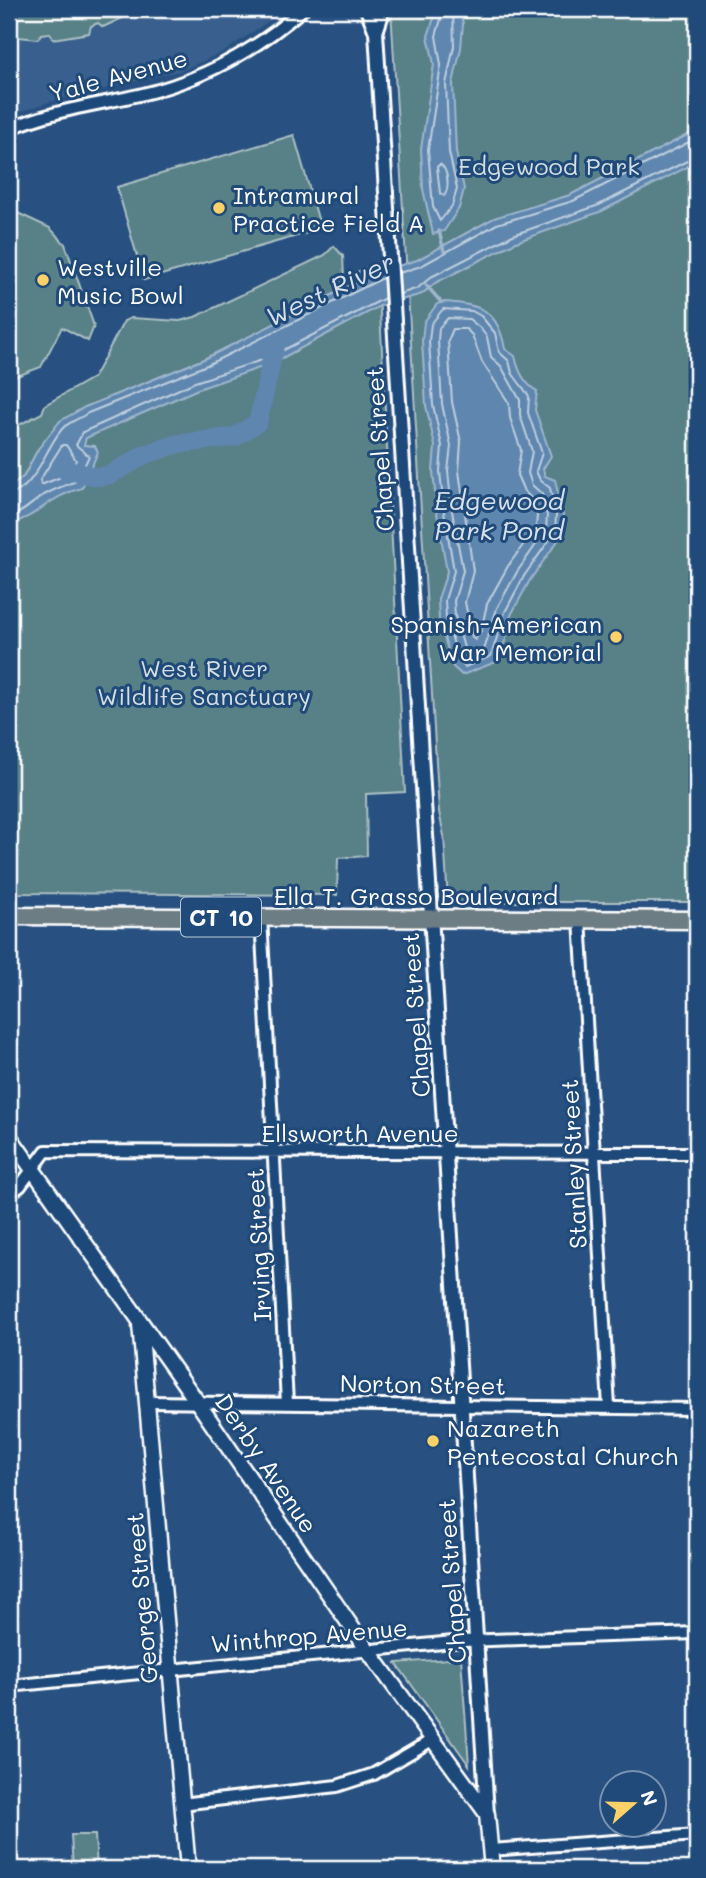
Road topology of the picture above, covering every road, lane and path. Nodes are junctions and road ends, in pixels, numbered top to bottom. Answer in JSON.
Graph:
{"nodes":[{"id":1,"x":303,"y":9,"type":"edge"},
{"id":2,"x":368,"y":9,"type":"edge"},
{"id":3,"x":379,"y":9,"type":"edge"},
{"id":4,"x":376,"y":32,"type":"junction"},
{"id":5,"x":9,"y":129,"type":"edge"},
{"id":6,"x":9,"y":916,"type":"edge"},
{"id":7,"x":261,"y":917,"type":"junction"},
{"id":8,"x":432,"y":918,"type":"junction"},
{"id":9,"x":580,"y":919,"type":"junction"},
{"id":10,"x":697,"y":920,"type":"edge"},
{"id":11,"x":9,"y":1136,"type":"edge"},
{"id":12,"x":594,"y":1152,"type":"junction"},
{"id":13,"x":274,"y":1153,"type":"junction"},
{"id":14,"x":447,"y":1153,"type":"junction"},
{"id":15,"x":697,"y":1153,"type":"edge"},
{"id":16,"x":33,"y":1170,"type":"junction"},
{"id":17,"x":9,"y":1194,"type":"edge"},
{"id":18,"x":140,"y":1322,"type":"junction"},
{"id":19,"x":148,"y":1402,"type":"junction"},
{"id":20,"x":198,"y":1403,"type":"junction"},
{"id":21,"x":287,"y":1403,"type":"junction"},
{"id":22,"x":462,"y":1406,"type":"junction"},
{"id":23,"x":609,"y":1407,"type":"junction"},
{"id":24,"x":697,"y":1409,"type":"edge"},
{"id":25,"x":697,"y":1633,"type":"edge"},
{"id":26,"x":478,"y":1641,"type":"junction"},
{"id":27,"x":368,"y":1650,"type":"junction"},
{"id":28,"x":170,"y":1669,"type":"junction"},
{"id":29,"x":9,"y":1686,"type":"edge"},
{"id":30,"x":432,"y":1740,"type":"junction"},
{"id":31,"x":181,"y":1804,"type":"junction"},
{"id":32,"x":487,"y":1814,"type":"junction"},
{"id":33,"x":697,"y":1835,"type":"edge"},
{"id":34,"x":491,"y":1850,"type":"junction"},
{"id":35,"x":188,"y":1869,"type":"edge"},
{"id":36,"x":492,"y":1869,"type":"edge"}],
"edges":[{"from":1,"to":5,"type":"street","name":"Yale Avenue"},
{"from":2,"to":4,"type":"street","name":"Chapel Street"},
{"from":3,"to":4,"type":"street","name":"Chapel Street"},
{"from":4,"to":8,"type":"street","name":"Chapel Street"},
{"from":6,"to":7,"type":"main road","name":"Ella T. Grasso Boulevard","number":"CT 10"},
{"from":7,"to":8,"type":"main road","name":"Ella T. Grasso Boulevard","number":"CT 10"},
{"from":7,"to":13,"type":"street","name":"Irving Street"},
{"from":8,"to":9,"type":"main road","name":"Ella T. Grasso Boulevard","number":"CT 10"},
{"from":8,"to":14,"type":"street","name":"Chapel Street"},
{"from":9,"to":10,"type":"main road","name":"Ella T. Grasso Boulevard","number":"CT 10"},
{"from":9,"to":12,"type":"street","name":"Stanley Street"},
{"from":11,"to":16,"type":"main road","name":"Derby Avenue"},
{"from":12,"to":14,"type":"street","name":"Ellsworth Avenue"},
{"from":12,"to":15,"type":"street","name":"Ellsworth Avenue"},
{"from":12,"to":23,"type":"street","name":"Stanley Street"},
{"from":13,"to":14,"type":"street","name":"Ellsworth Avenue"},
{"from":13,"to":16,"type":"street","name":"Ellsworth Avenue"},
{"from":13,"to":21,"type":"street","name":"Irving Street"},
{"from":14,"to":22,"type":"street","name":"Chapel Street"},
{"from":16,"to":17,"type":"street"},
{"from":16,"to":18,"type":"main road","name":"Derby Avenue"},
{"from":18,"to":19,"type":"main road","name":"George Street"},
{"from":18,"to":20,"type":"main road","name":"Derby Avenue"},
{"from":19,"to":20,"type":"street","name":"Norton Street"},
{"from":19,"to":28,"type":"main road","name":"George Street"},
{"from":20,"to":21,"type":"street","name":"Norton Street"},
{"from":20,"to":27,"type":"main road","name":"Derby Avenue"},
{"from":21,"to":22,"type":"street","name":"Norton Street"},
{"from":22,"to":23,"type":"street","name":"Norton Street"},
{"from":22,"to":26,"type":"street","name":"Chapel Street"},
{"from":23,"to":24,"type":"street","name":"Norton Street"},
{"from":25,"to":26,"type":"street","name":"Winthrop Avenue"},
{"from":26,"to":27,"type":"street","name":"Winthrop Avenue"},
{"from":26,"to":32,"type":"street","name":"Chapel Street"},
{"from":27,"to":28,"type":"street","name":"Winthrop Avenue"},
{"from":27,"to":30,"type":"main road","name":"Derby Avenue"},
{"from":28,"to":29,"type":"street","name":"Winthrop Avenue"},
{"from":28,"to":31,"type":"main road","name":"George Street"},
{"from":30,"to":31,"type":"street"},
{"from":30,"to":32,"type":"main road","name":"Derby Avenue"},
{"from":31,"to":35,"type":"main road","name":"George Street"},
{"from":32,"to":34,"type":"main road","name":"Chapel Street"},
{"from":33,"to":34,"type":"street"},
{"from":34,"to":36,"type":"main road","name":"Chapel Street"}]}
